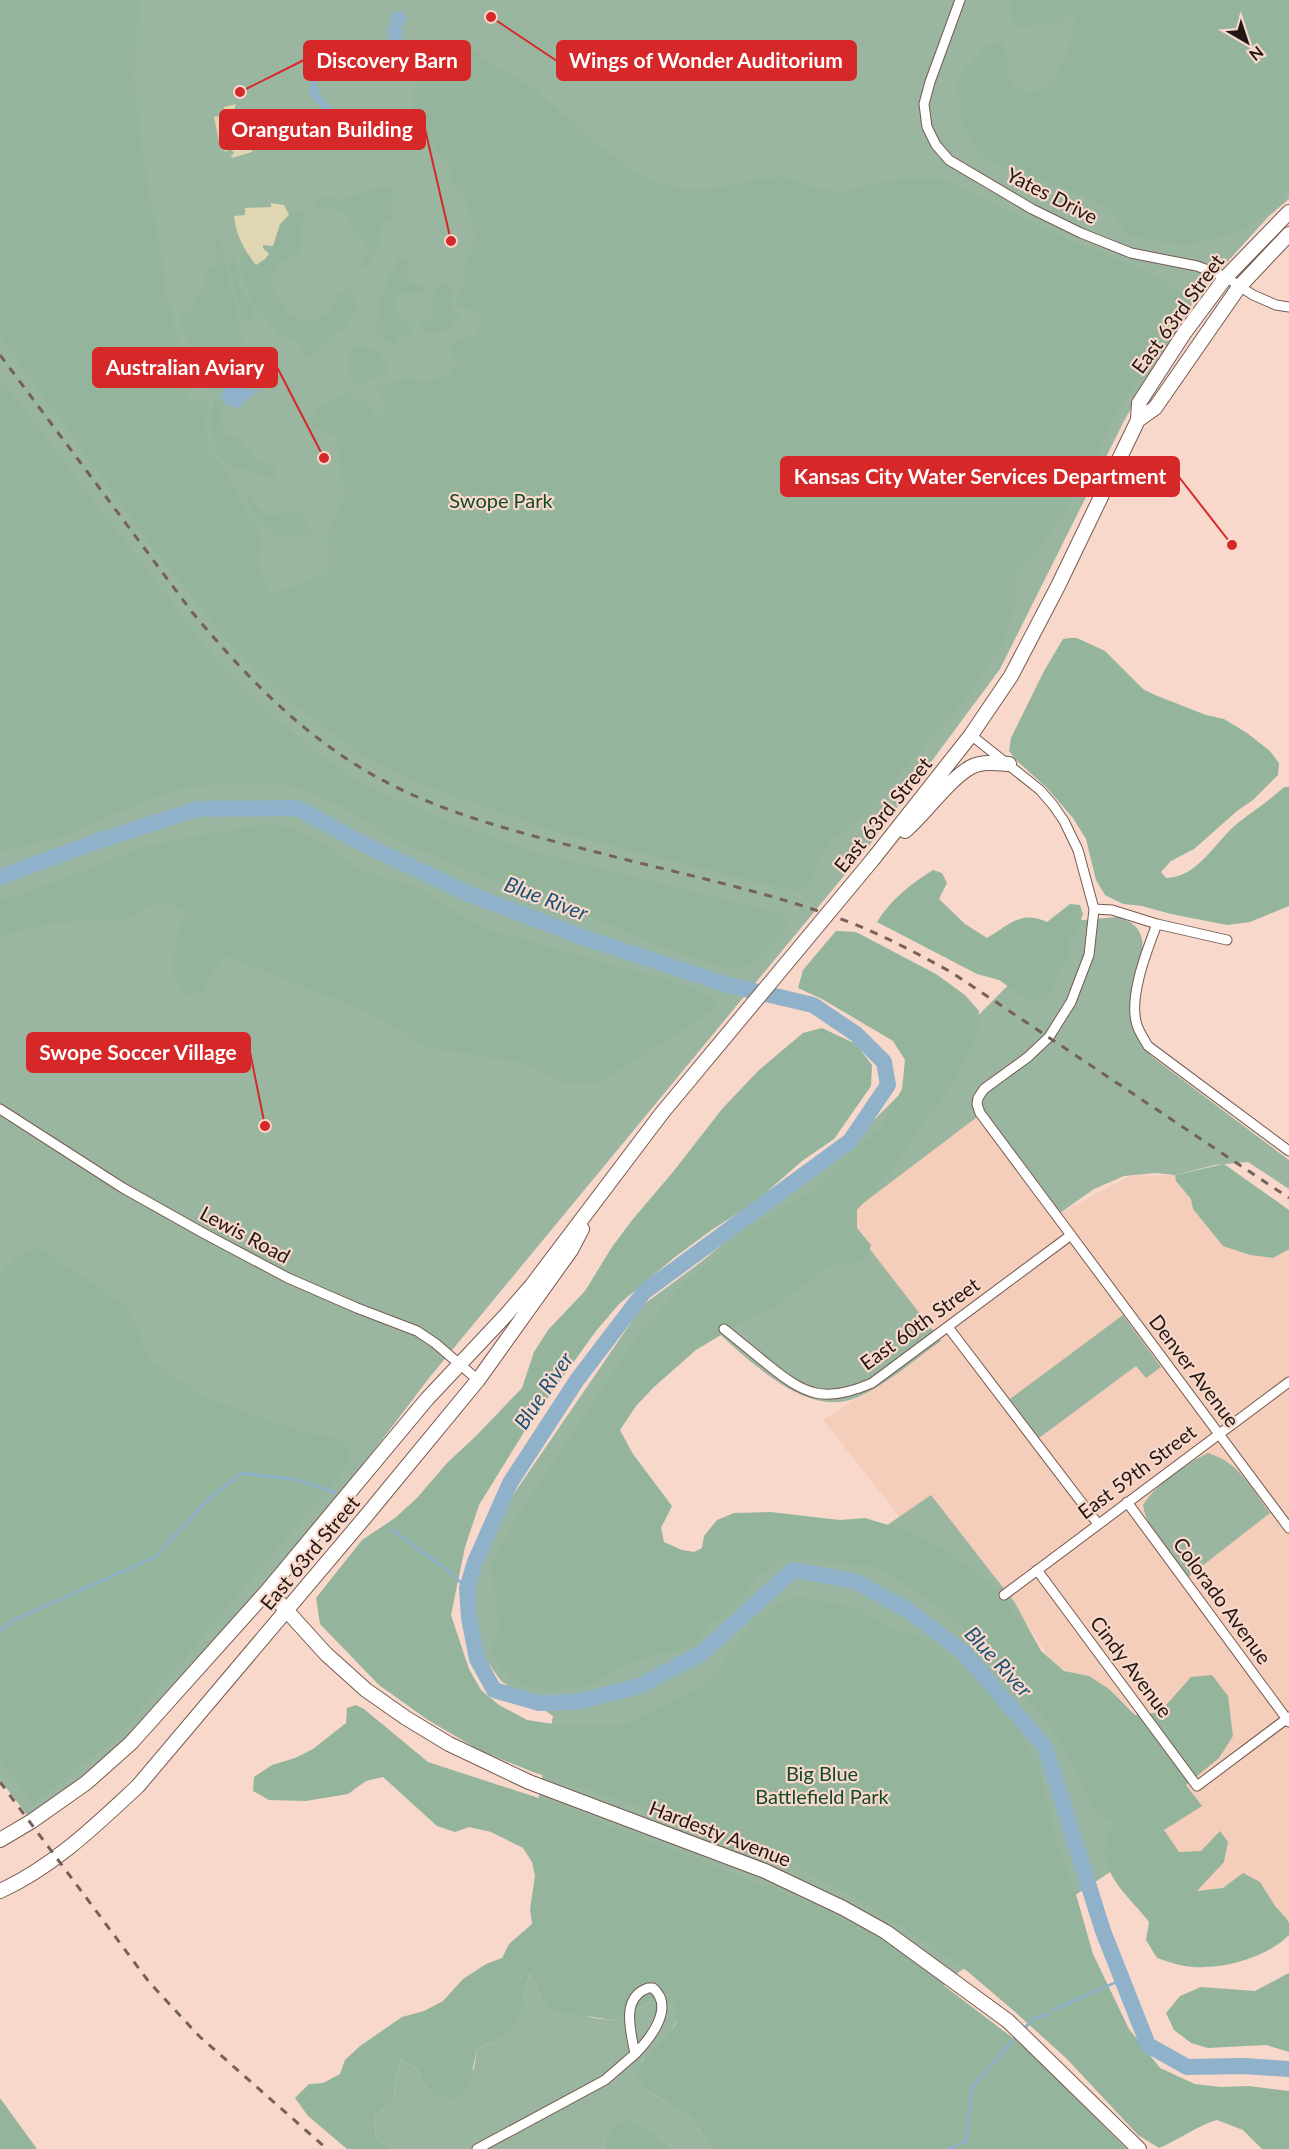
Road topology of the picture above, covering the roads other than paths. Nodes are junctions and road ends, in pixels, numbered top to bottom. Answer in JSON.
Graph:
{"nodes":[{"id":1,"x":960,"y":0,"type":"edge"},
{"id":2,"x":1289,"y":212,"type":"edge"},
{"id":3,"x":1289,"y":234,"type":"edge"},
{"id":4,"x":1226,"y":277,"type":"junction"},
{"id":5,"x":1239,"y":287,"type":"junction"},
{"id":6,"x":1289,"y":307,"type":"edge"},
{"id":7,"x":1138,"y":420,"type":"junction"},
{"id":8,"x":971,"y":735,"type":"junction"},
{"id":9,"x":1009,"y":764,"type":"junction"},
{"id":10,"x":874,"y":858,"type":"junction"},
{"id":11,"x":1094,"y":909,"type":"junction"},
{"id":12,"x":1157,"y":924,"type":"junction"},
{"id":13,"x":1227,"y":940,"type":"dead end"},
{"id":14,"x":0,"y":1109,"type":"edge"},
{"id":15,"x":1289,"y":1150,"type":"edge"},
{"id":16,"x":599,"y":1195,"type":"junction"},
{"id":17,"x":1071,"y":1235,"type":"junction"},
{"id":18,"x":948,"y":1327,"type":"junction"},
{"id":19,"x":724,"y":1329,"type":"dead end"},
{"id":20,"x":459,"y":1364,"type":"junction"},
{"id":21,"x":478,"y":1380,"type":"junction"},
{"id":22,"x":1289,"y":1382,"type":"edge"},
{"id":23,"x":1219,"y":1434,"type":"junction"},
{"id":24,"x":1127,"y":1502,"type":"junction"},
{"id":25,"x":1098,"y":1524,"type":"junction"},
{"id":26,"x":1289,"y":1528,"type":"edge"},
{"id":27,"x":1037,"y":1570,"type":"junction"},
{"id":28,"x":268,"y":1590,"type":"junction"},
{"id":29,"x":1004,"y":1595,"type":"dead end"},
{"id":30,"x":287,"y":1611,"type":"junction"},
{"id":31,"x":1288,"y":1719,"type":"edge"},
{"id":32,"x":0,"y":1840,"type":"edge"},
{"id":33,"x":0,"y":1890,"type":"edge"},
{"id":34,"x":635,"y":2054,"type":"junction"},
{"id":35,"x":477,"y":2149,"type":"edge"},
{"id":36,"x":1139,"y":2149,"type":"edge"}],
"edges":[{"from":1,"to":4,"type":"street","name":"Yates Drive"},
{"from":2,"to":4,"type":"main road","name":"East 63rd Street"},
{"from":3,"to":5,"type":"main road","name":"East 63rd Street"},
{"from":4,"to":5,"type":"street","name":"Yates Drive"},
{"from":4,"to":7,"type":"main road","name":"East 63rd Street"},
{"from":5,"to":6,"type":"street","name":"Yates Drive"},
{"from":5,"to":7,"type":"main road","name":"East 63rd Street"},
{"from":7,"to":8,"type":"main road","name":"East 63rd Street"},
{"from":8,"to":9,"type":"street"},
{"from":8,"to":10,"type":"main road","name":"East 63rd Street"},
{"from":9,"to":10,"type":"main road"},
{"from":9,"to":11,"type":"street"},
{"from":10,"to":16,"type":"main road","name":"East 63rd Street","bridge":true},
{"from":11,"to":12,"type":"street"},
{"from":11,"to":17,"type":"street","name":"Denver Avenue"},
{"from":12,"to":13,"type":"street"},
{"from":12,"to":15,"type":"street"},
{"from":14,"to":20,"type":"street","name":"Lewis Road"},
{"from":16,"to":20,"type":"main road","name":"East 63rd Street"},
{"from":16,"to":21,"type":"main road","name":"East 63rd Street"},
{"from":17,"to":18,"type":"street","name":"East 60th Street"},
{"from":17,"to":23,"type":"street","name":"Denver Avenue"},
{"from":18,"to":19,"type":"street","name":"East 60th Street"},
{"from":18,"to":25,"type":"street"},
{"from":20,"to":21,"type":"street","name":"Lewis Road"},
{"from":20,"to":28,"type":"main road","name":"East 63rd Street"},
{"from":21,"to":30,"type":"main road","name":"East 63rd Street"},
{"from":22,"to":23,"type":"street","name":"East 59th Street"},
{"from":23,"to":24,"type":"street","name":"East 59th Street"},
{"from":23,"to":26,"type":"street","name":"Denver Avenue"},
{"from":24,"to":25,"type":"street","name":"East 59th Street"},
{"from":24,"to":31,"type":"street","name":"Colorado Avenue"},
{"from":25,"to":27,"type":"street","name":"East 59th Street"},
{"from":27,"to":29,"type":"street","name":"East 59th Street"},
{"from":27,"to":31,"type":"street","name":"Cindy Avenue"},
{"from":28,"to":30,"type":"main road","name":"Hardesty Avenue"},
{"from":28,"to":32,"type":"main road","name":"East 63rd Street"},
{"from":30,"to":33,"type":"main road","name":"East 63rd Street"},
{"from":30,"to":36,"type":"main road","name":"Hardesty Avenue"},
{"from":34,"to":34,"type":"street"},
{"from":34,"to":35,"type":"street"}]}
